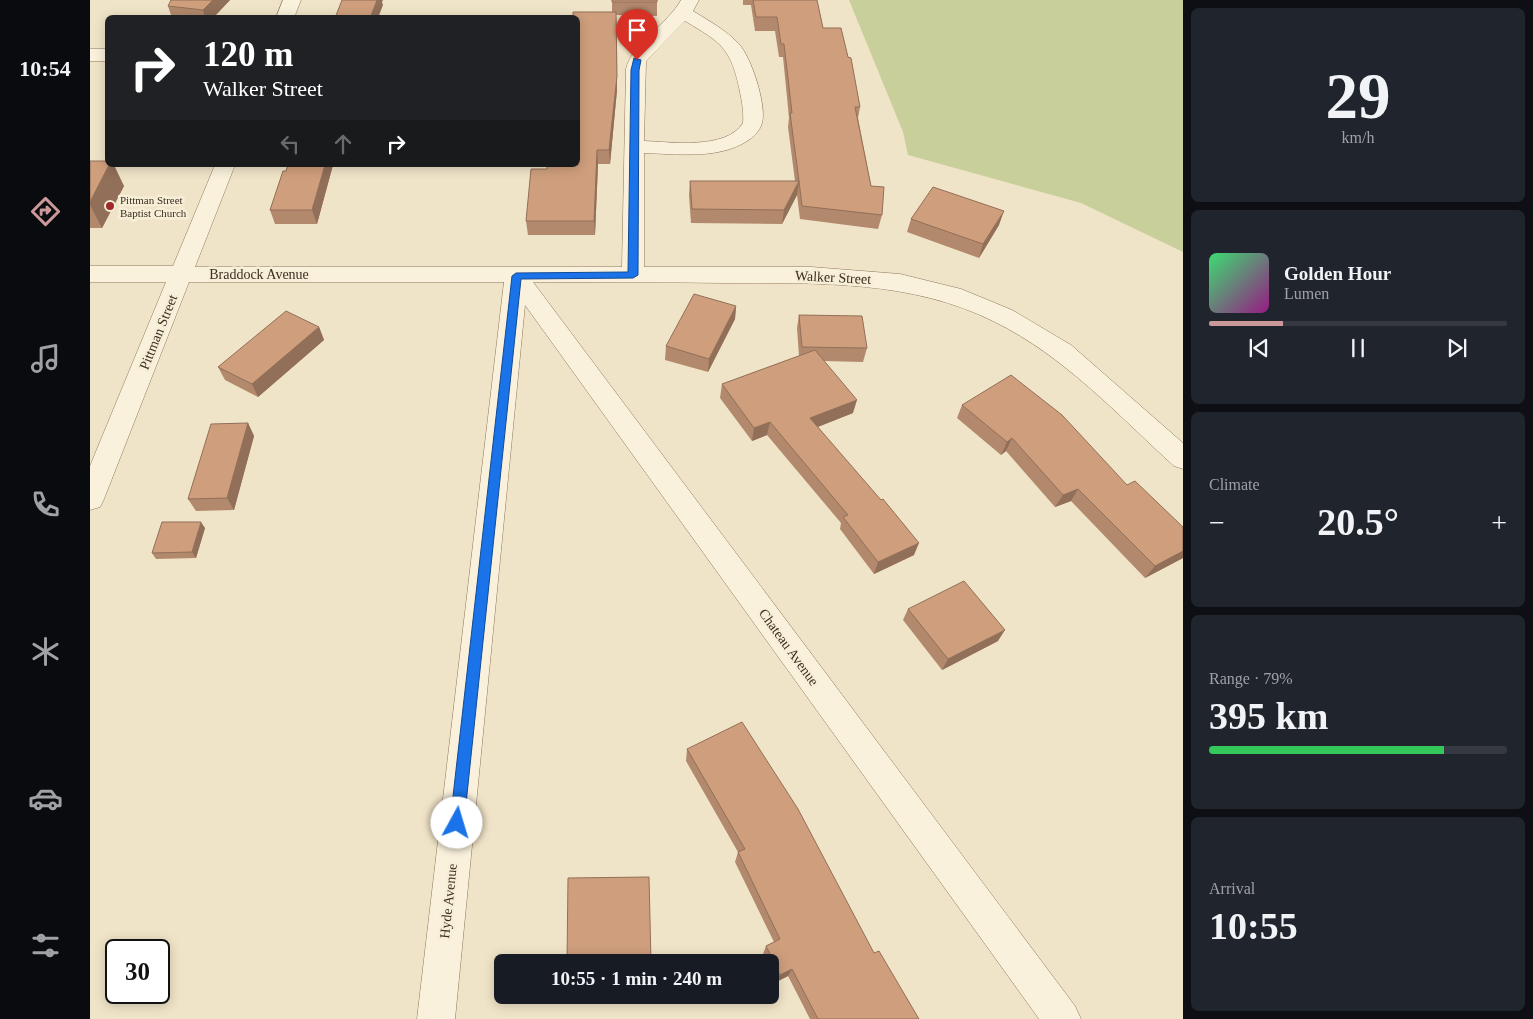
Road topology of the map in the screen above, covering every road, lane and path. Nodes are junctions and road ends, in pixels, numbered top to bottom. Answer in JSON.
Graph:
{"nodes":[{"id":1,"x":292,"y":0,"type":"edge"},
{"id":2,"x":687,"y":6,"type":"edge"},
{"id":3,"x":286,"y":15,"type":"edge"},
{"id":4,"x":90,"y":55,"type":"edge"},
{"id":5,"x":105,"y":55,"type":"edge"},
{"id":6,"x":634,"y":147,"type":"junction"},
{"id":7,"x":224,"y":167,"type":"edge"},
{"id":8,"x":90,"y":274,"type":"edge"},
{"id":9,"x":181,"y":274,"type":"junction"},
{"id":10,"x":427,"y":274,"type":"joint"},
{"id":11,"x":633,"y":275,"type":"junction"},
{"id":12,"x":516,"y":276,"type":"junction"},
{"id":13,"x":1183,"y":459,"type":"edge"},
{"id":14,"x":90,"y":499,"type":"edge"},
{"id":15,"x":436,"y":1019,"type":"edge"},
{"id":16,"x":1062,"y":1019,"type":"edge"}],
"edges":[{"from":1,"to":3,"type":"street"},
{"from":2,"to":6,"type":"street"},
{"from":2,"to":6,"type":"street"},
{"from":4,"to":5,"type":"street"},
{"from":6,"to":11,"type":"street"},
{"from":7,"to":9,"type":"street","name":"Pittman Street"},
{"from":8,"to":9,"type":"street","name":"Braddock Avenue"},
{"from":9,"to":10,"type":"street","name":"Braddock Avenue"},
{"from":9,"to":14,"type":"street","name":"Pittman Street"},
{"from":10,"to":12,"type":"street","name":"Walker Street"},
{"from":11,"to":12,"type":"street","name":"Walker Street"},
{"from":11,"to":13,"type":"street","name":"Walker Street"},
{"from":12,"to":15,"type":"street","name":"Hyde Avenue"},
{"from":12,"to":16,"type":"street","name":"Chateau Avenue"}]}
